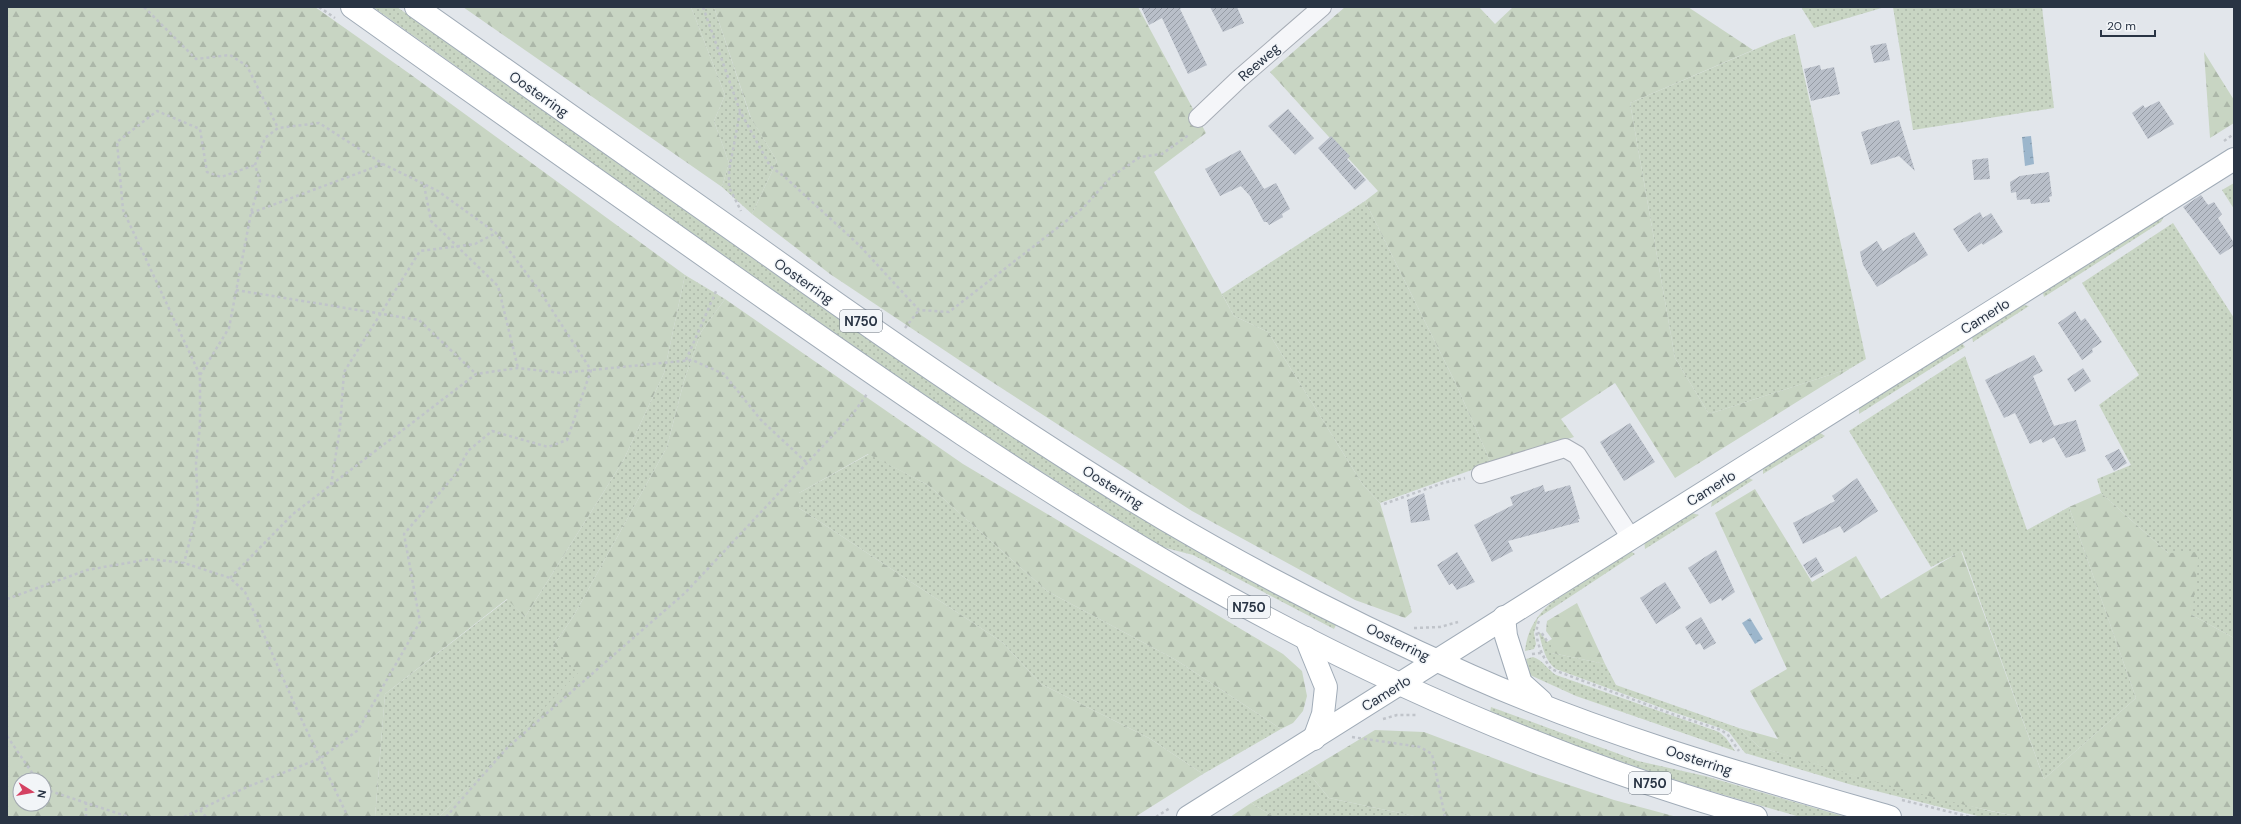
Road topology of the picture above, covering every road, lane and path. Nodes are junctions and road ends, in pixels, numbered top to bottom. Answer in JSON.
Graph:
{"nodes":[{"id":1,"x":144,"y":7,"type":"edge"},
{"id":2,"x":352,"y":7,"type":"edge"},
{"id":3,"x":416,"y":7,"type":"edge"},
{"id":4,"x":703,"y":7,"type":"edge"},
{"id":5,"x":1322,"y":7,"type":"edge"},
{"id":6,"x":740,"y":112,"type":"junction"},
{"id":7,"x":1198,"y":118,"type":"joint"},
{"id":8,"x":278,"y":128,"type":"junction"},
{"id":9,"x":2234,"y":159,"type":"edge"},
{"id":10,"x":255,"y":164,"type":"junction"},
{"id":11,"x":383,"y":164,"type":"junction"},
{"id":12,"x":423,"y":184,"type":"junction"},
{"id":13,"x":734,"y":210,"type":"dead end"},
{"id":14,"x":251,"y":213,"type":"junction"},
{"id":15,"x":496,"y":234,"type":"junction"},
{"id":16,"x":457,"y":246,"type":"junction"},
{"id":17,"x":718,"y":288,"type":"dead end"},
{"id":18,"x":236,"y":290,"type":"junction"},
{"id":19,"x":919,"y":310,"type":"junction"},
{"id":20,"x":380,"y":314,"type":"junction"},
{"id":21,"x":899,"y":324,"type":"dead end"},
{"id":22,"x":905,"y":328,"type":"junction"},
{"id":23,"x":911,"y":332,"type":"dead end"},
{"id":24,"x":686,"y":360,"type":"junction"},
{"id":25,"x":518,"y":368,"type":"junction"},
{"id":26,"x":591,"y":370,"type":"junction"},
{"id":27,"x":476,"y":374,"type":"junction"},
{"id":28,"x":200,"y":375,"type":"junction"},
{"id":29,"x":867,"y":393,"type":"dead end"},
{"id":30,"x":807,"y":463,"type":"junction"},
{"id":31,"x":1481,"y":474,"type":"joint"},
{"id":32,"x":330,"y":485,"type":"junction"},
{"id":33,"x":1384,"y":504,"type":"dead end"},
{"id":34,"x":1631,"y":538,"type":"junction"},
{"id":35,"x":184,"y":563,"type":"junction"},
{"id":36,"x":230,"y":578,"type":"junction"},
{"id":37,"x":7,"y":599,"type":"edge"},
{"id":38,"x":1504,"y":617,"type":"junction"},
{"id":39,"x":1462,"y":620,"type":"dead end"},
{"id":40,"x":1414,"y":628,"type":"dead end"},
{"id":41,"x":1537,"y":634,"type":"dead end"},
{"id":42,"x":1306,"y":638,"type":"junction"},
{"id":43,"x":1547,"y":641,"type":"dead end"},
{"id":44,"x":1541,"y":653,"type":"dead end"},
{"id":45,"x":1438,"y":661,"type":"junction"},
{"id":46,"x":1400,"y":685,"type":"junction"},
{"id":47,"x":1547,"y":707,"type":"junction"},
{"id":48,"x":1417,"y":714,"type":"dead end"},
{"id":49,"x":1376,"y":721,"type":"dead end"},
{"id":50,"x":7,"y":736,"type":"edge"},
{"id":51,"x":1350,"y":736,"type":"dead end"},
{"id":52,"x":1314,"y":738,"type":"junction"},
{"id":53,"x":1742,"y":755,"type":"dead end"},
{"id":54,"x":321,"y":758,"type":"junction"},
{"id":55,"x":31,"y":772,"type":"edge"},
{"id":56,"x":52,"y":791,"type":"edge"},
{"id":57,"x":86,"y":802,"type":"junction"},
{"id":58,"x":200,"y":810,"type":"junction"},
{"id":59,"x":86,"y":817,"type":"edge"},
{"id":60,"x":129,"y":817,"type":"edge"},
{"id":61,"x":184,"y":817,"type":"edge"},
{"id":62,"x":206,"y":817,"type":"edge"},
{"id":63,"x":348,"y":817,"type":"edge"},
{"id":64,"x":446,"y":817,"type":"edge"},
{"id":65,"x":1188,"y":817,"type":"edge"},
{"id":66,"x":1445,"y":817,"type":"edge"},
{"id":67,"x":1756,"y":817,"type":"edge"},
{"id":68,"x":1890,"y":817,"type":"edge"}],
"edges":[{"from":1,"to":8,"type":"path"},
{"from":2,"to":42,"type":"main road","number":"N750"},
{"from":3,"to":45,"type":"main road","name":"Oosterring","number":"N750"},
{"from":4,"to":6,"type":"path"},
{"from":5,"to":7,"type":"street","name":"Reeweg"},
{"from":6,"to":13,"type":"path"},
{"from":6,"to":19,"type":"path"},
{"from":7,"to":19,"type":"path"},
{"from":8,"to":10,"type":"path"},
{"from":8,"to":11,"type":"path"},
{"from":9,"to":34,"type":"main road","name":"Camerlo"},
{"from":10,"to":14,"type":"path"},
{"from":10,"to":28,"type":"path"},
{"from":11,"to":12,"type":"path"},
{"from":11,"to":14,"type":"path"},
{"from":12,"to":15,"type":"path"},
{"from":12,"to":16,"type":"path"},
{"from":14,"to":18,"type":"path"},
{"from":15,"to":16,"type":"path"},
{"from":15,"to":26,"type":"path"},
{"from":16,"to":20,"type":"path"},
{"from":16,"to":25,"type":"path"},
{"from":17,"to":24,"type":"path"},
{"from":18,"to":20,"type":"path"},
{"from":18,"to":28,"type":"path"},
{"from":19,"to":22,"type":"path"},
{"from":20,"to":27,"type":"path"},
{"from":20,"to":32,"type":"path"},
{"from":21,"to":22,"type":"path"},
{"from":22,"to":23,"type":"path"},
{"from":24,"to":26,"type":"path"},
{"from":24,"to":30,"type":"path"},
{"from":25,"to":26,"type":"path"},
{"from":25,"to":27,"type":"path"},
{"from":26,"to":54,"type":"path"},
{"from":27,"to":32,"type":"path"},
{"from":28,"to":35,"type":"path"},
{"from":29,"to":30,"type":"path"},
{"from":30,"to":64,"type":"path"},
{"from":31,"to":33,"type":"path"},
{"from":31,"to":34,"type":"street"},
{"from":32,"to":36,"type":"path"},
{"from":34,"to":38,"type":"main road","name":"Camerlo"},
{"from":35,"to":36,"type":"path"},
{"from":35,"to":37,"type":"path"},
{"from":36,"to":54,"type":"path"},
{"from":38,"to":45,"type":"main road","name":"Camerlo"},
{"from":38,"to":47,"type":"main road"},
{"from":39,"to":40,"type":"path"},
{"from":41,"to":43,"type":"path"},
{"from":42,"to":46,"type":"main road","number":"N750"},
{"from":42,"to":52,"type":"main road"},
{"from":44,"to":53,"type":"path"},
{"from":45,"to":46,"type":"main road","name":"Camerlo"},
{"from":45,"to":47,"type":"main road","name":"Oosterring","number":"N750"},
{"from":46,"to":52,"type":"main road","name":"Camerlo"},
{"from":46,"to":67,"type":"main road","number":"N750"},
{"from":47,"to":68,"type":"main road","name":"Oosterring","number":"N750"},
{"from":48,"to":49,"type":"path"},
{"from":50,"to":55,"type":"path"},
{"from":51,"to":66,"type":"path"},
{"from":52,"to":65,"type":"main road","name":"Camerlo"},
{"from":54,"to":58,"type":"path"},
{"from":54,"to":63,"type":"path"},
{"from":56,"to":57,"type":"path"},
{"from":57,"to":59,"type":"path"},
{"from":57,"to":60,"type":"path"},
{"from":58,"to":61,"type":"path"},
{"from":58,"to":62,"type":"path"}]}
